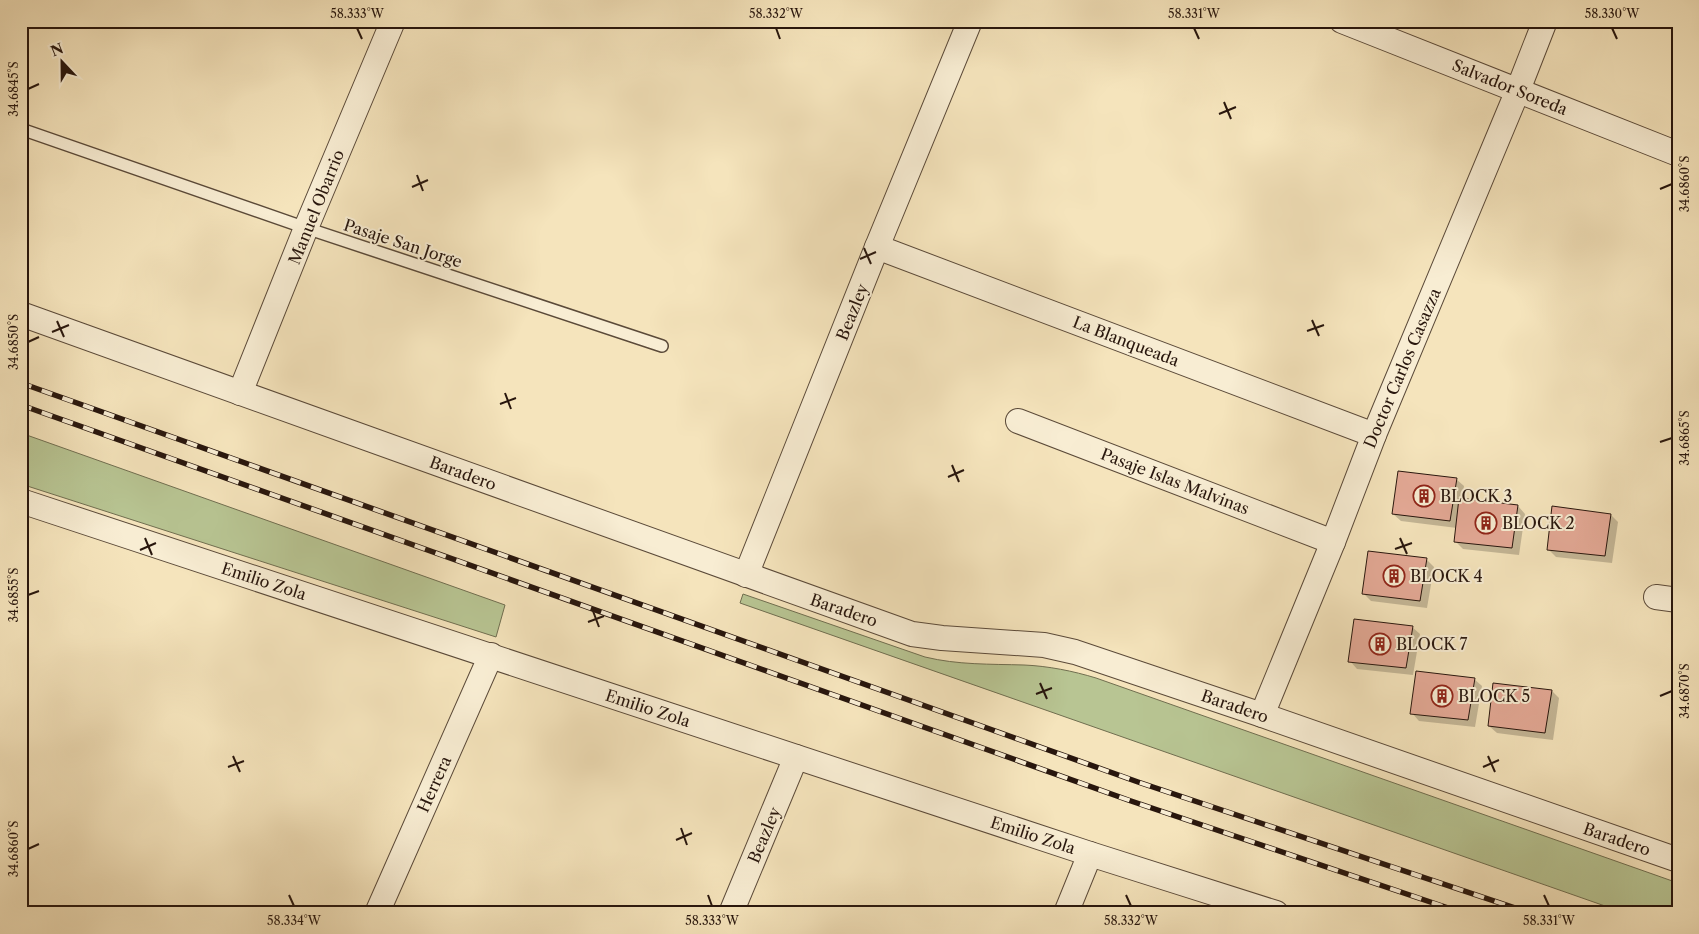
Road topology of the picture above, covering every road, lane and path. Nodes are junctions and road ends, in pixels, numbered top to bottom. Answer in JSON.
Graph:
{"nodes":[{"id":1,"x":393,"y":21,"type":"edge"},
{"id":2,"x":970,"y":21,"type":"edge"},
{"id":3,"x":1342,"y":21,"type":"edge"},
{"id":4,"x":1545,"y":21,"type":"edge"},
{"id":5,"x":1518,"y":90,"type":"junction"},
{"id":6,"x":21,"y":129,"type":"edge"},
{"id":7,"x":1678,"y":154,"type":"edge"},
{"id":8,"x":306,"y":228,"type":"junction"},
{"id":9,"x":877,"y":247,"type":"junction"},
{"id":10,"x":21,"y":314,"type":"edge"},
{"id":11,"x":662,"y":346,"type":"dead end"},
{"id":12,"x":240,"y":393,"type":"junction"},
{"id":13,"x":1018,"y":421,"type":"dead end"},
{"id":14,"x":1374,"y":435,"type":"junction"},
{"id":15,"x":21,"y":501,"type":"edge"},
{"id":16,"x":1333,"y":542,"type":"junction"},
{"id":17,"x":746,"y":575,"type":"junction"},
{"id":18,"x":491,"y":655,"type":"junction"},
{"id":19,"x":1262,"y":715,"type":"junction"},
{"id":20,"x":796,"y":757,"type":"junction"},
{"id":21,"x":1090,"y":854,"type":"junction"},
{"id":22,"x":1678,"y":860,"type":"edge"},
{"id":23,"x":377,"y":913,"type":"edge"},
{"id":24,"x":731,"y":913,"type":"edge"},
{"id":25,"x":1066,"y":913,"type":"edge"},
{"id":26,"x":1276,"y":913,"type":"edge"}],
"edges":[{"from":1,"to":8,"type":"street","name":"Manuel Obarrio"},
{"from":2,"to":9,"type":"street","name":"Beazley"},
{"from":3,"to":5,"type":"street","name":"Salvador Soreda"},
{"from":4,"to":5,"type":"street","name":"Doctor Carlos Casazza"},
{"from":5,"to":7,"type":"street","name":"Salvador Soreda"},
{"from":5,"to":14,"type":"street","name":"Doctor Carlos Casazza"},
{"from":6,"to":8,"type":"lane","name":"Pasaje San Jorge"},
{"from":8,"to":11,"type":"lane","name":"Pasaje San Jorge"},
{"from":8,"to":12,"type":"street","name":"Manuel Obarrio"},
{"from":9,"to":14,"type":"street","name":"La Blanqueada"},
{"from":9,"to":17,"type":"street","name":"Beazley"},
{"from":10,"to":12,"type":"street","name":"Baradero"},
{"from":12,"to":17,"type":"street","name":"Baradero"},
{"from":13,"to":16,"type":"street","name":"Pasaje Islas Malvinas"},
{"from":14,"to":16,"type":"street","name":"Doctor Carlos Casazza"},
{"from":15,"to":18,"type":"street","name":"Emilio Zola"},
{"from":16,"to":19,"type":"street","name":"Doctor Carlos Casazza"},
{"from":17,"to":19,"type":"street","name":"Baradero"},
{"from":18,"to":20,"type":"street","name":"Emilio Zola"},
{"from":18,"to":23,"type":"street","name":"Herrera"},
{"from":19,"to":22,"type":"street","name":"Baradero"},
{"from":20,"to":21,"type":"street","name":"Emilio Zola"},
{"from":20,"to":24,"type":"street","name":"Beazley"},
{"from":21,"to":25,"type":"street"},
{"from":21,"to":26,"type":"street","name":"Emilio Zola"}]}
